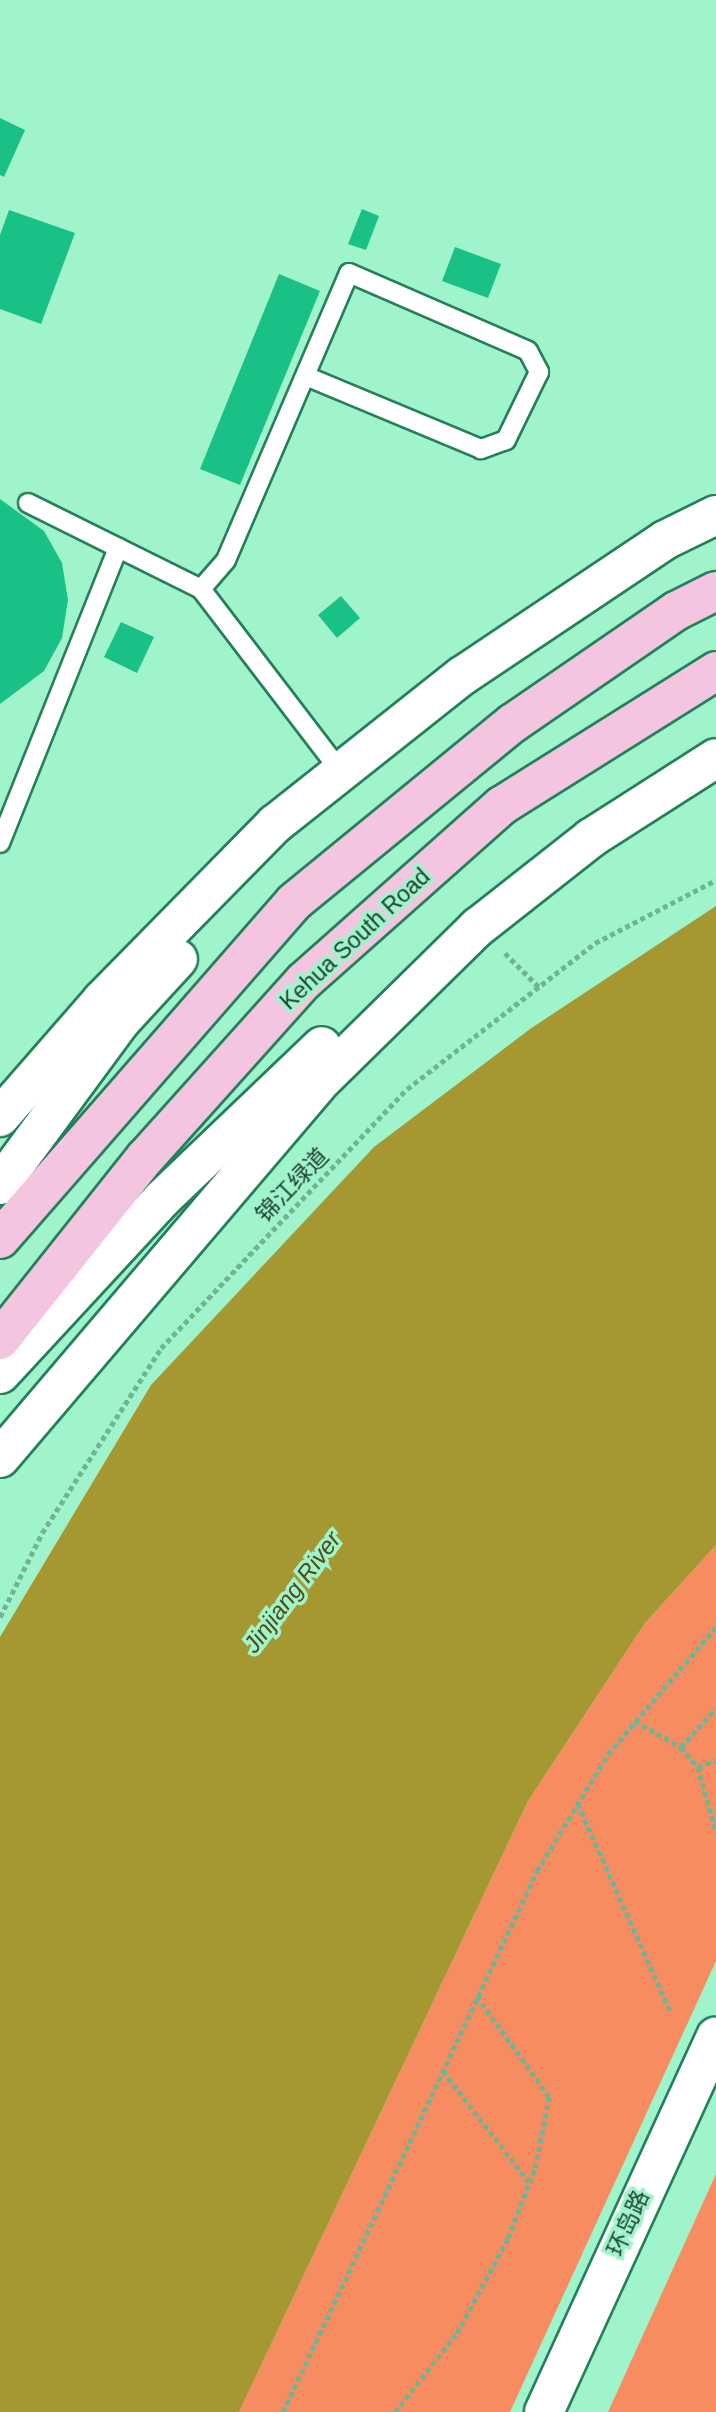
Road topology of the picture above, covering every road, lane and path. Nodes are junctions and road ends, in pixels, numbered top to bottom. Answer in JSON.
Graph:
{"nodes":[{"id":1,"x":306,"y":376,"type":"junction"},
{"id":2,"x":29,"y":503,"type":"dead end"},
{"id":3,"x":716,"y":515,"type":"edge"},
{"id":4,"x":118,"y":548,"type":"junction"},
{"id":5,"x":201,"y":589,"type":"junction"},
{"id":6,"x":716,"y":591,"type":"edge"},
{"id":7,"x":716,"y":671,"type":"edge"},
{"id":8,"x":463,"y":676,"type":"junction"},
{"id":9,"x":716,"y":758,"type":"edge"},
{"id":10,"x":341,"y":772,"type":"junction"},
{"id":11,"x":0,"y":843,"type":"edge"},
{"id":12,"x":716,"y":880,"type":"edge"},
{"id":13,"x":478,"y":927,"type":"junction"},
{"id":14,"x":539,"y":987,"type":"junction"},
{"id":15,"x":0,"y":1117,"type":"edge"},
{"id":16,"x":0,"y":1185,"type":"edge"},
{"id":17,"x":0,"y":1239,"type":"edge"},
{"id":18,"x":0,"y":1340,"type":"edge"},
{"id":19,"x":0,"y":1374,"type":"edge"},
{"id":20,"x":0,"y":1458,"type":"edge"},
{"id":21,"x":0,"y":1617,"type":"edge"},
{"id":22,"x":716,"y":1627,"type":"edge"},
{"id":23,"x":716,"y":1708,"type":"edge"},
{"id":24,"x":635,"y":1721,"type":"junction"},
{"id":25,"x":681,"y":1747,"type":"junction"},
{"id":26,"x":716,"y":1760,"type":"edge"},
{"id":27,"x":698,"y":1767,"type":"junction"},
{"id":28,"x":578,"y":1804,"type":"junction"},
{"id":29,"x":716,"y":1830,"type":"edge"},
{"id":30,"x":476,"y":1996,"type":"junction"},
{"id":31,"x":670,"y":2011,"type":"dead end"},
{"id":32,"x":716,"y":2036,"type":"edge"},
{"id":33,"x":443,"y":2071,"type":"junction"},
{"id":34,"x":530,"y":2183,"type":"junction"},
{"id":35,"x":283,"y":2412,"type":"edge"},
{"id":36,"x":395,"y":2412,"type":"edge"},
{"id":37,"x":544,"y":2412,"type":"edge"}],
"edges":[{"from":1,"to":1,"type":"lane"},
{"from":1,"to":5,"type":"lane"},
{"from":2,"to":4,"type":"lane"},
{"from":3,"to":8,"type":"main road"},
{"from":4,"to":5,"type":"lane"},
{"from":4,"to":11,"type":"lane"},
{"from":5,"to":10,"type":"lane"},
{"from":6,"to":17,"type":"highway"},
{"from":7,"to":18,"type":"highway","name":"Kehua South Road"},
{"from":8,"to":10,"type":"main road"},
{"from":8,"to":16,"type":"main road"},
{"from":9,"to":13,"type":"main road"},
{"from":10,"to":15,"type":"main road"},
{"from":12,"to":14,"type":"path","name":"锦江绿道"},
{"from":13,"to":14,"type":"path"},
{"from":13,"to":19,"type":"main road"},
{"from":13,"to":20,"type":"main road"},
{"from":14,"to":21,"type":"path","name":"锦江绿道"},
{"from":22,"to":24,"type":"path"},
{"from":23,"to":25,"type":"path"},
{"from":24,"to":25,"type":"path"},
{"from":24,"to":28,"type":"path"},
{"from":25,"to":27,"type":"path"},
{"from":26,"to":27,"type":"path"},
{"from":27,"to":29,"type":"path"},
{"from":28,"to":30,"type":"path"},
{"from":28,"to":31,"type":"path"},
{"from":30,"to":33,"type":"path"},
{"from":30,"to":34,"type":"path"},
{"from":32,"to":37,"type":"main road","name":"环岛路"},
{"from":33,"to":34,"type":"path"},
{"from":33,"to":35,"type":"path"},
{"from":34,"to":36,"type":"path"}]}
